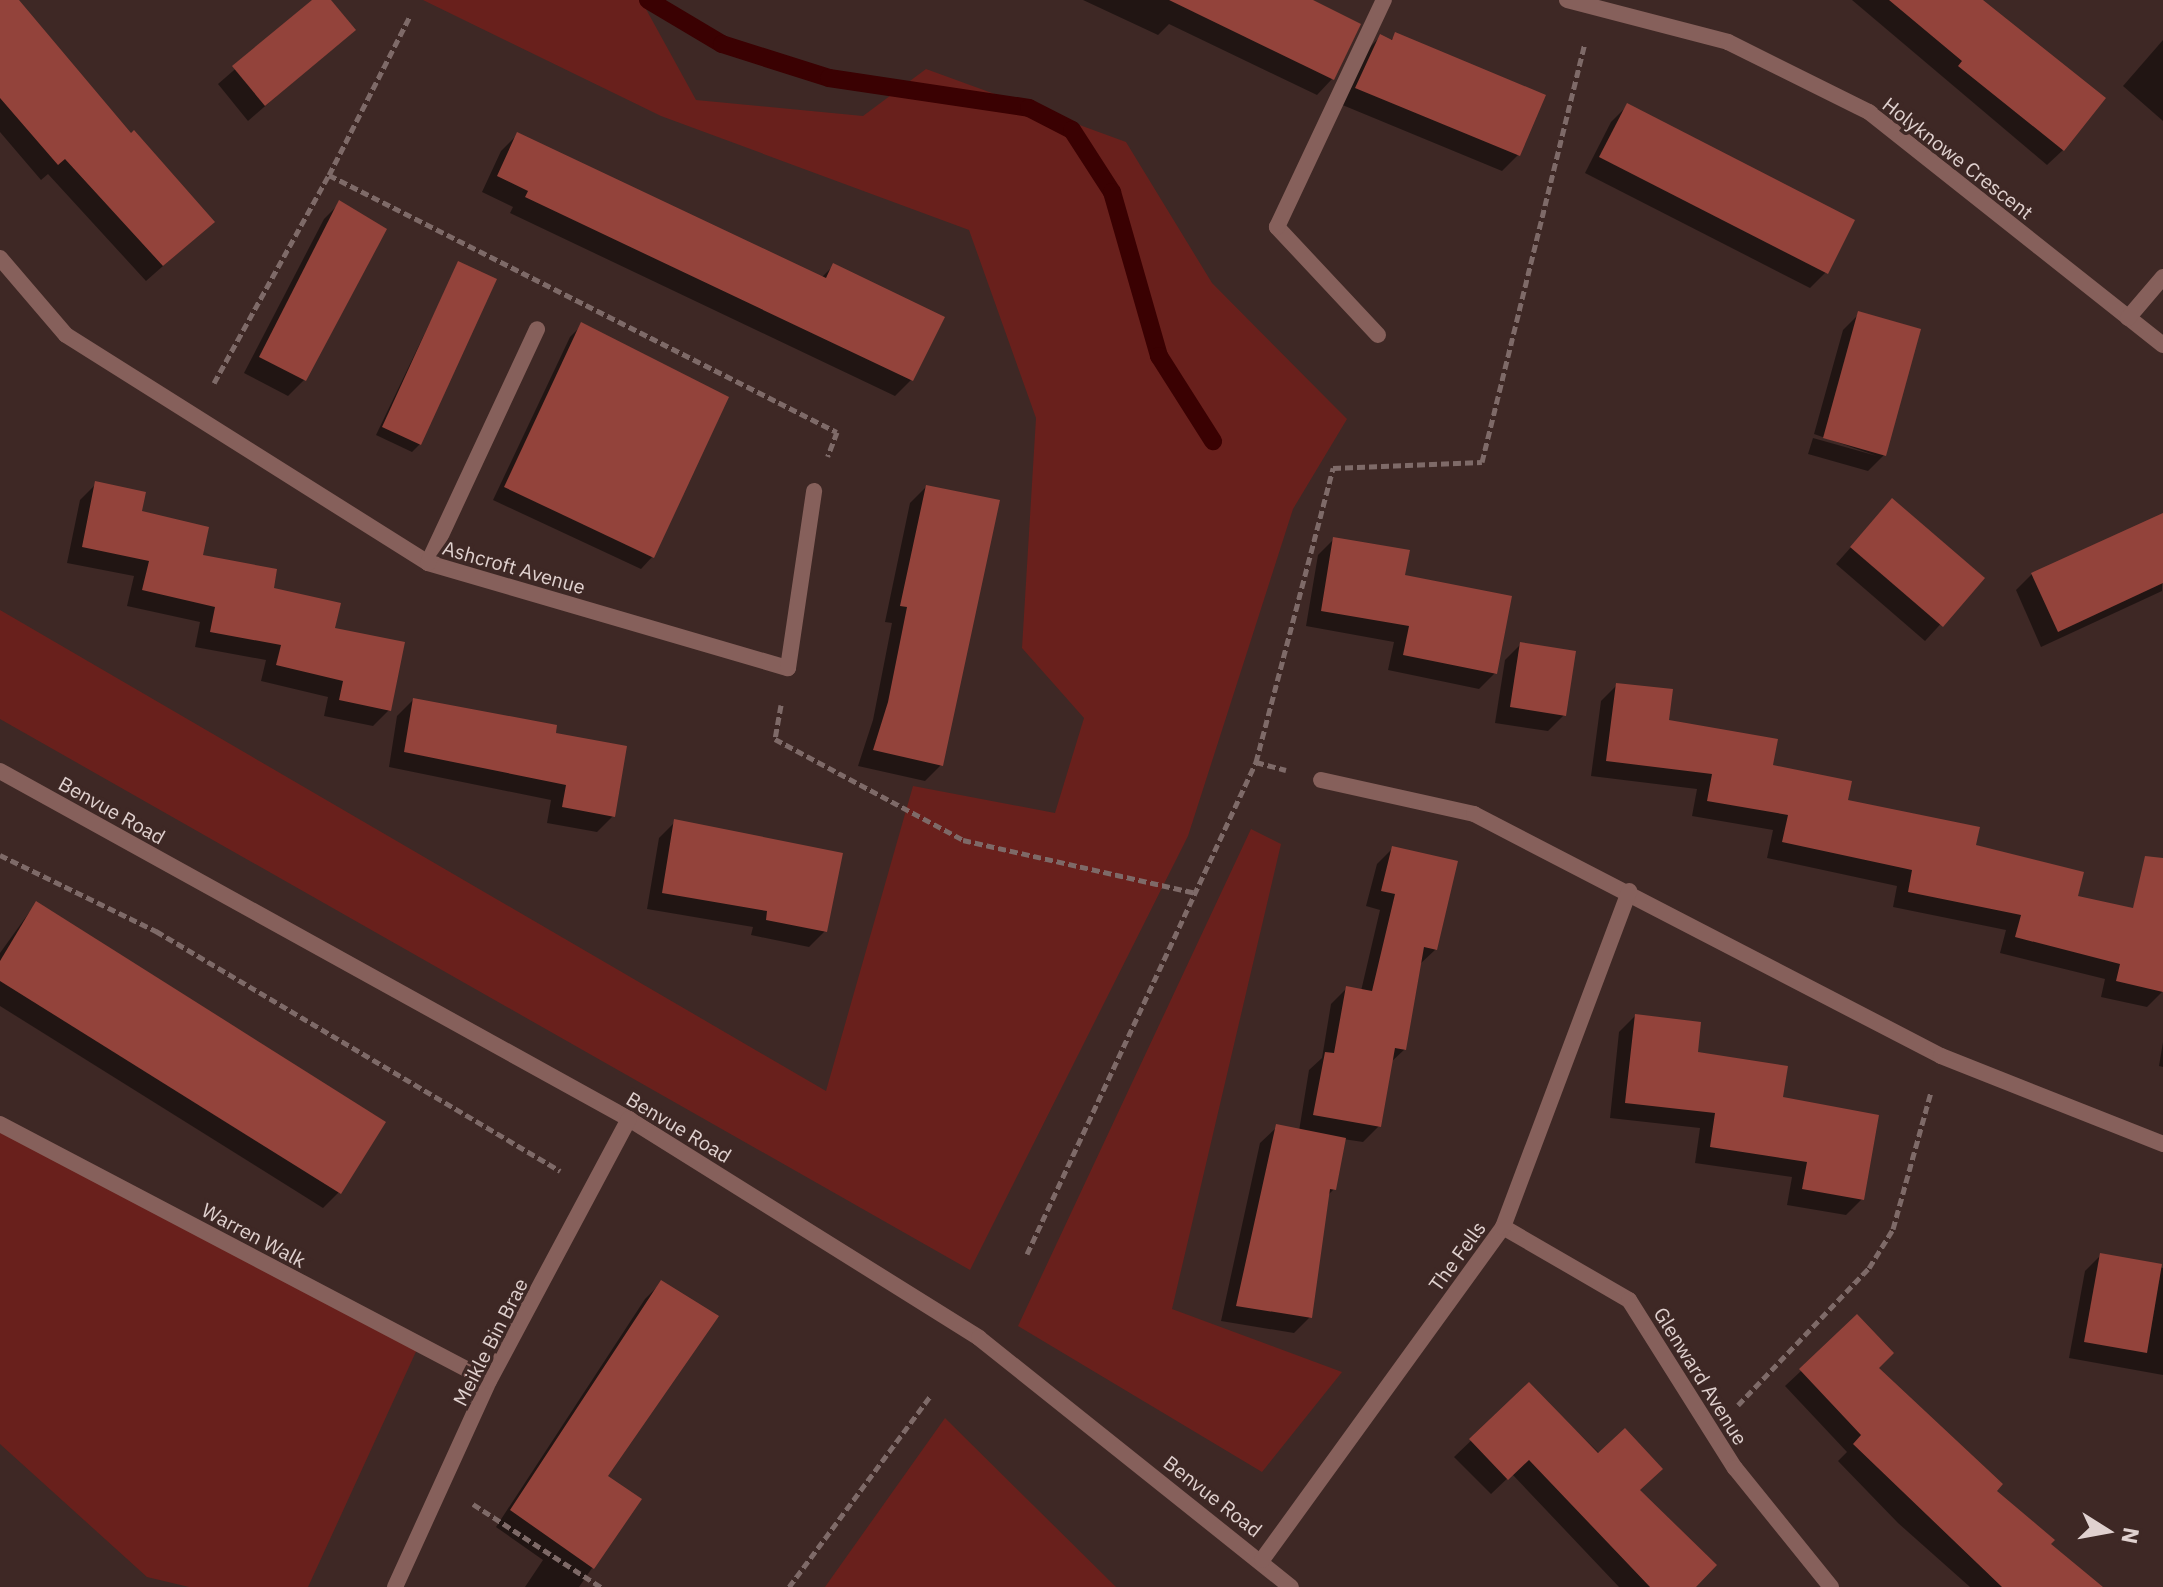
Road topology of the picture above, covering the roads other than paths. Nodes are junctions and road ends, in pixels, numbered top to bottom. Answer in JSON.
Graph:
{"nodes":[{"id":1,"x":1384,"y":0,"type":"edge"},
{"id":2,"x":1567,"y":0,"type":"edge"},
{"id":3,"x":0,"y":258,"type":"edge"},
{"id":4,"x":2163,"y":277,"type":"edge"},
{"id":5,"x":2128,"y":318,"type":"junction"},
{"id":6,"x":537,"y":329,"type":"dead end"},
{"id":7,"x":1378,"y":335,"type":"dead end"},
{"id":8,"x":2163,"y":345,"type":"edge"},
{"id":9,"x":814,"y":491,"type":"dead end"},
{"id":10,"x":428,"y":563,"type":"junction"},
{"id":11,"x":0,"y":771,"type":"edge"},
{"id":12,"x":1321,"y":780,"type":"dead end"},
{"id":13,"x":1629,"y":891,"type":"junction"},
{"id":14,"x":629,"y":1119,"type":"junction"},
{"id":15,"x":0,"y":1124,"type":"edge"},
{"id":16,"x":2163,"y":1144,"type":"edge"},
{"id":17,"x":1503,"y":1227,"type":"junction"},
{"id":18,"x":489,"y":1381,"type":"junction"},
{"id":19,"x":1262,"y":1560,"type":"junction"},
{"id":20,"x":395,"y":1587,"type":"edge"},
{"id":21,"x":1291,"y":1587,"type":"edge"},
{"id":22,"x":1831,"y":1587,"type":"edge"}],
"edges":[{"from":1,"to":7,"type":"street"},
{"from":2,"to":5,"type":"street","name":"Holyknowe Crescent"},
{"from":3,"to":10,"type":"street","name":"Ashcroft Avenue"},
{"from":4,"to":5,"type":"street"},
{"from":5,"to":8,"type":"street","name":"Holyknowe Crescent"},
{"from":6,"to":10,"type":"street"},
{"from":9,"to":10,"type":"street","name":"Ashcroft Avenue"},
{"from":11,"to":14,"type":"street","name":"Benvue Road"},
{"from":12,"to":13,"type":"street"},
{"from":13,"to":16,"type":"street"},
{"from":13,"to":17,"type":"street","name":"The Fells"},
{"from":14,"to":18,"type":"street","name":"Meikle Bin Brae"},
{"from":14,"to":19,"type":"street","name":"Benvue Road"},
{"from":15,"to":18,"type":"street","name":"Warren Walk"},
{"from":17,"to":19,"type":"street","name":"The Fells"},
{"from":17,"to":22,"type":"street","name":"Glenward Avenue"},
{"from":18,"to":20,"type":"street","name":"Meikle Bin Brae"},
{"from":19,"to":21,"type":"street","name":"Benvue Road"}]}
